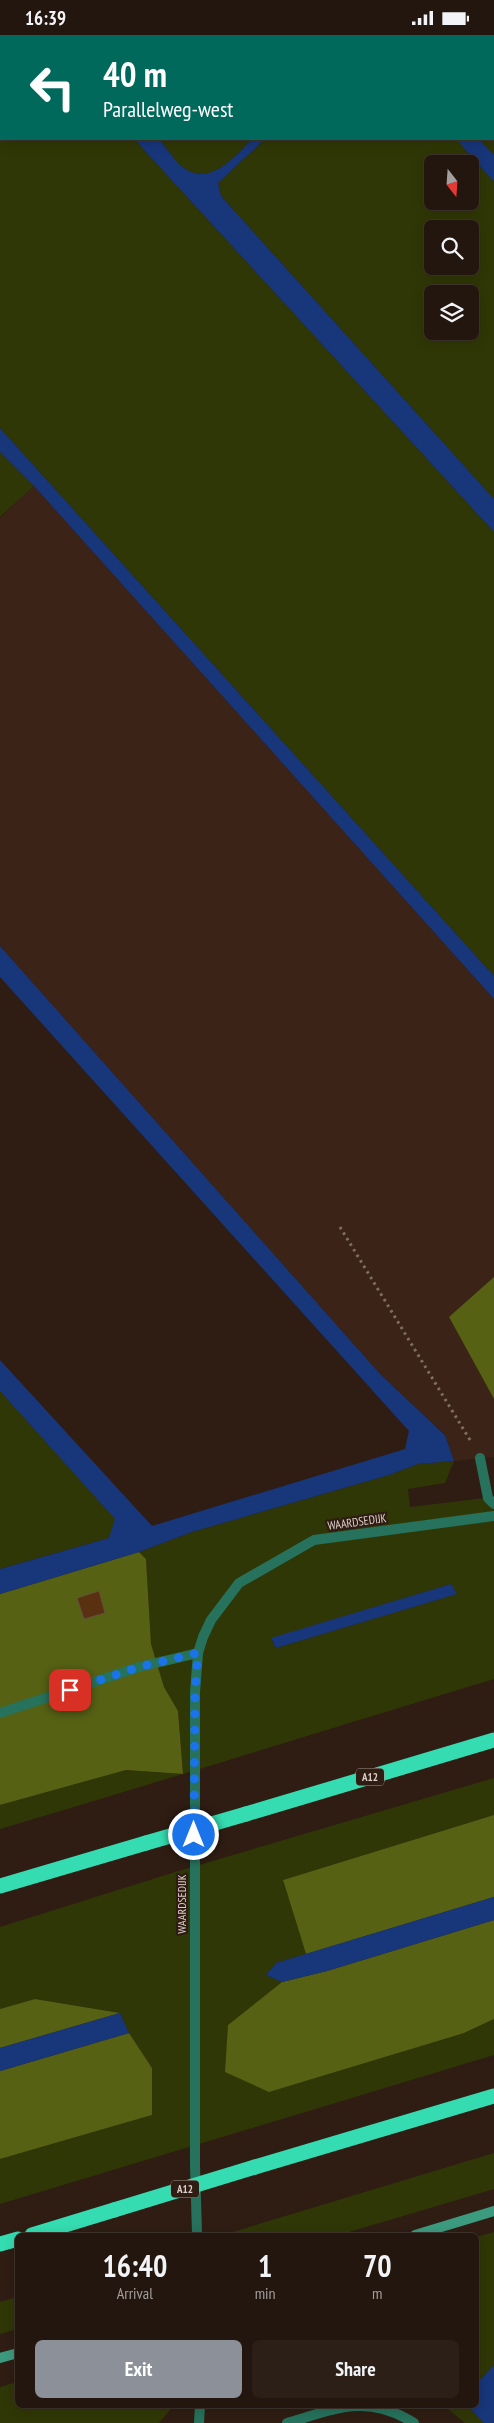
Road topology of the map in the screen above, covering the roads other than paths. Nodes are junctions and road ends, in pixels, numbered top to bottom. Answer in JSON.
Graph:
{"nodes":[{"id":1,"x":480,"y":1458,"type":"road end"},
{"id":2,"x":494,"y":1504,"type":"edge"},
{"id":3,"x":494,"y":1516,"type":"edge"},
{"id":4,"x":198,"y":1653,"type":"junction"},
{"id":5,"x":0,"y":1713,"type":"edge"},
{"id":6,"x":494,"y":1740,"type":"edge"},
{"id":7,"x":0,"y":1886,"type":"edge"},
{"id":8,"x":494,"y":2096,"type":"edge"},
{"id":9,"x":494,"y":2211,"type":"edge"},
{"id":10,"x":39,"y":2233,"type":"edge"},
{"id":11,"x":197,"y":2233,"type":"edge"},
{"id":12,"x":422,"y":2233,"type":"edge"},
{"id":13,"x":15,"y":2240,"type":"edge"},
{"id":14,"x":0,"y":2245,"type":"edge"},
{"id":15,"x":15,"y":2354,"type":"edge"},
{"id":16,"x":0,"y":2358,"type":"edge"},
{"id":17,"x":200,"y":2408,"type":"edge"},
{"id":18,"x":335,"y":2408,"type":"edge"},
{"id":19,"x":375,"y":2408,"type":"edge"},
{"id":20,"x":200,"y":2423,"type":"edge"},
{"id":21,"x":287,"y":2423,"type":"edge"},
{"id":22,"x":414,"y":2423,"type":"edge"}],
"edges":[{"from":1,"to":2,"type":"street"},
{"from":3,"to":4,"type":"street","name":"WAARDSEDIJK"},
{"from":4,"to":5,"type":"street"},
{"from":4,"to":11,"type":"street","name":"WAARDSEDIJK"},
{"from":6,"to":7,"type":"highway","number":"A12","bridge":true},
{"from":8,"to":10,"type":"highway","number":"A12","bridge":true},
{"from":9,"to":12,"type":"main road"},
{"from":13,"to":14,"type":"highway"},
{"from":15,"to":16,"type":"main road"},
{"from":17,"to":20,"type":"street"},
{"from":18,"to":21,"type":"street"},
{"from":19,"to":22,"type":"street"}]}
